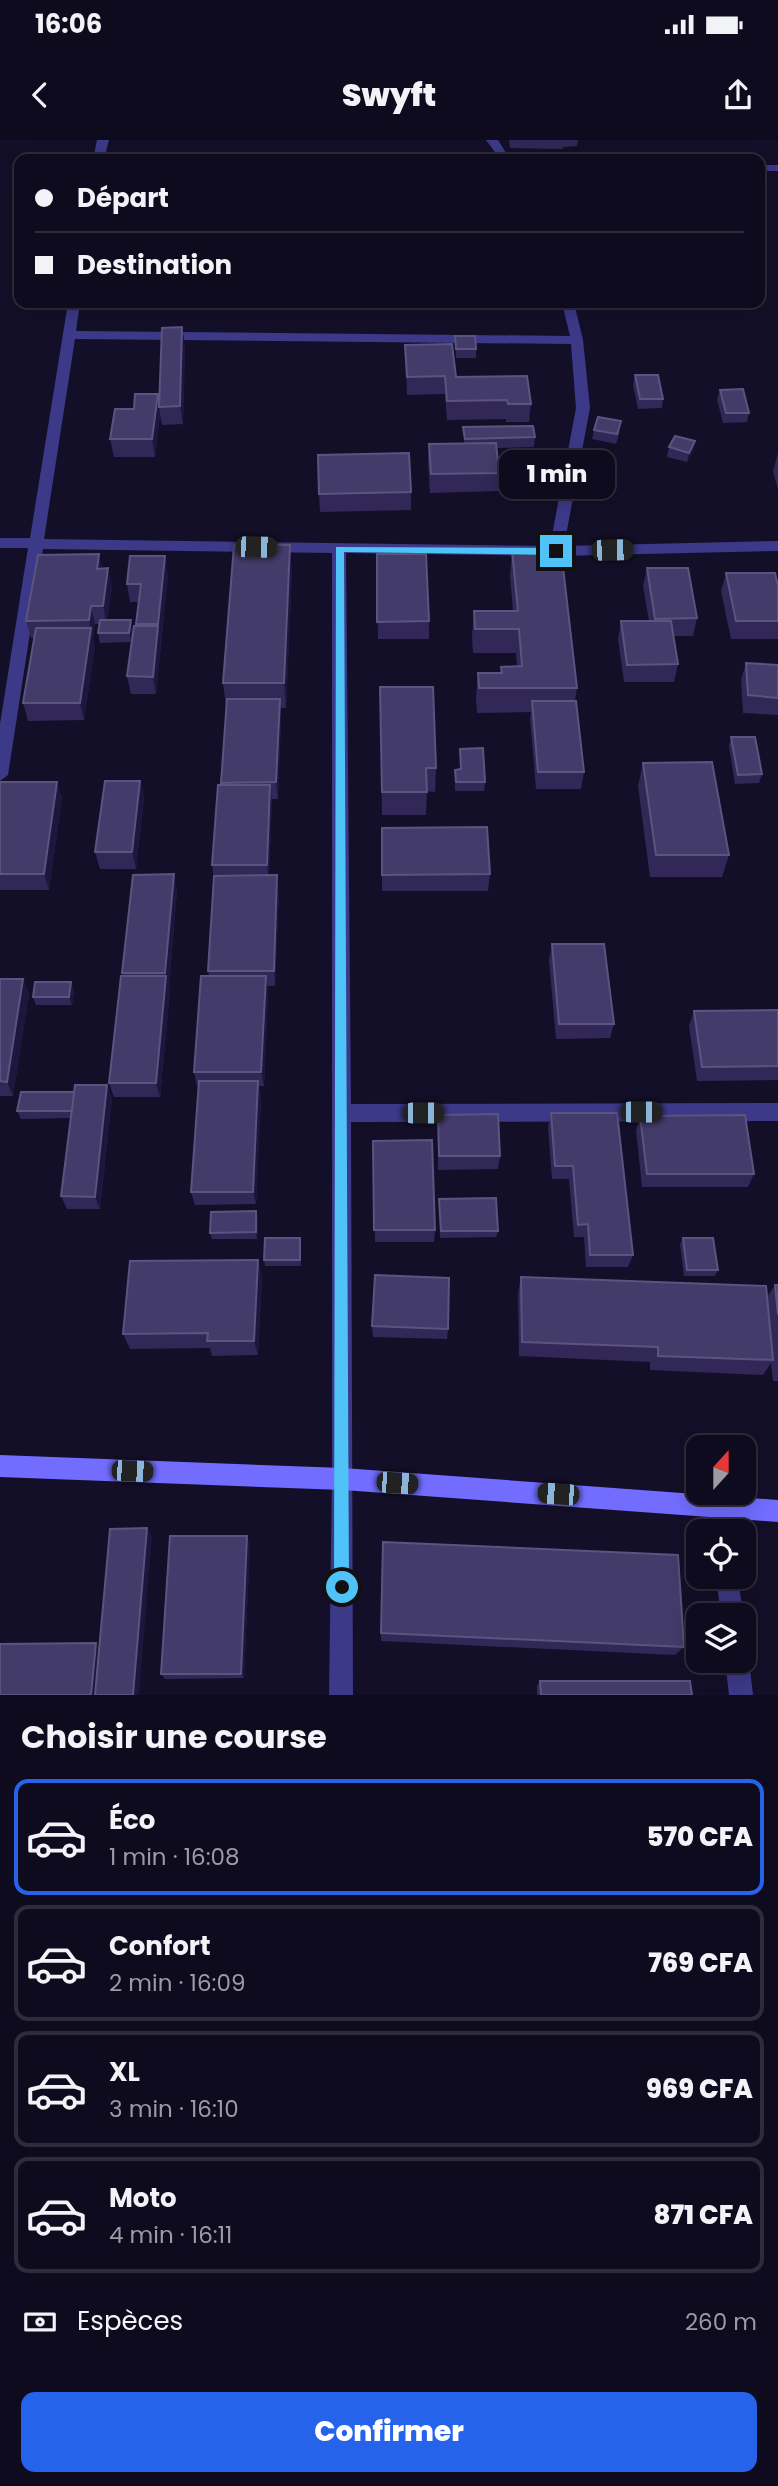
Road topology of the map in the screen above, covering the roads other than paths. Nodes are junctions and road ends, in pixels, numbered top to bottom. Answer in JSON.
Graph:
{"nodes":[{"id":1,"x":73,"y":308,"type":"edge"},
{"id":2,"x":569,"y":308,"type":"edge"},
{"id":3,"x":68,"y":335,"type":"junction"},
{"id":4,"x":577,"y":340,"type":"junction"},
{"id":5,"x":0,"y":543,"type":"edge"},
{"id":6,"x":34,"y":543,"type":"junction"},
{"id":7,"x":778,"y":547,"type":"edge"},
{"id":8,"x":339,"y":549,"type":"junction"},
{"id":9,"x":556,"y":551,"type":"junction"},
{"id":10,"x":0,"y":775,"type":"edge"},
{"id":11,"x":778,"y":1112,"type":"edge"},
{"id":12,"x":341,"y":1113,"type":"junction"},
{"id":13,"x":0,"y":1466,"type":"edge"},
{"id":14,"x":343,"y":1479,"type":"junction"},
{"id":15,"x":719,"y":1506,"type":"junction"},
{"id":16,"x":778,"y":1511,"type":"edge"},
{"id":17,"x":721,"y":1519,"type":"edge"},
{"id":18,"x":738,"y":1673,"type":"edge"},
{"id":19,"x":341,"y":1695,"type":"edge"},
{"id":20,"x":741,"y":1695,"type":"edge"}],
"edges":[{"from":1,"to":3,"type":"street"},
{"from":2,"to":4,"type":"street"},
{"from":3,"to":4,"type":"street"},
{"from":3,"to":6,"type":"street"},
{"from":4,"to":9,"type":"street"},
{"from":5,"to":6,"type":"street"},
{"from":6,"to":8,"type":"street"},
{"from":6,"to":10,"type":"street"},
{"from":7,"to":9,"type":"street"},
{"from":8,"to":9,"type":"street"},
{"from":8,"to":12,"type":"street"},
{"from":11,"to":12,"type":"street"},
{"from":12,"to":14,"type":"street"},
{"from":13,"to":14,"type":"main road"},
{"from":14,"to":15,"type":"main road"},
{"from":14,"to":19,"type":"street"},
{"from":15,"to":16,"type":"main road"},
{"from":15,"to":17,"type":"street"},
{"from":18,"to":20,"type":"street"}]}
